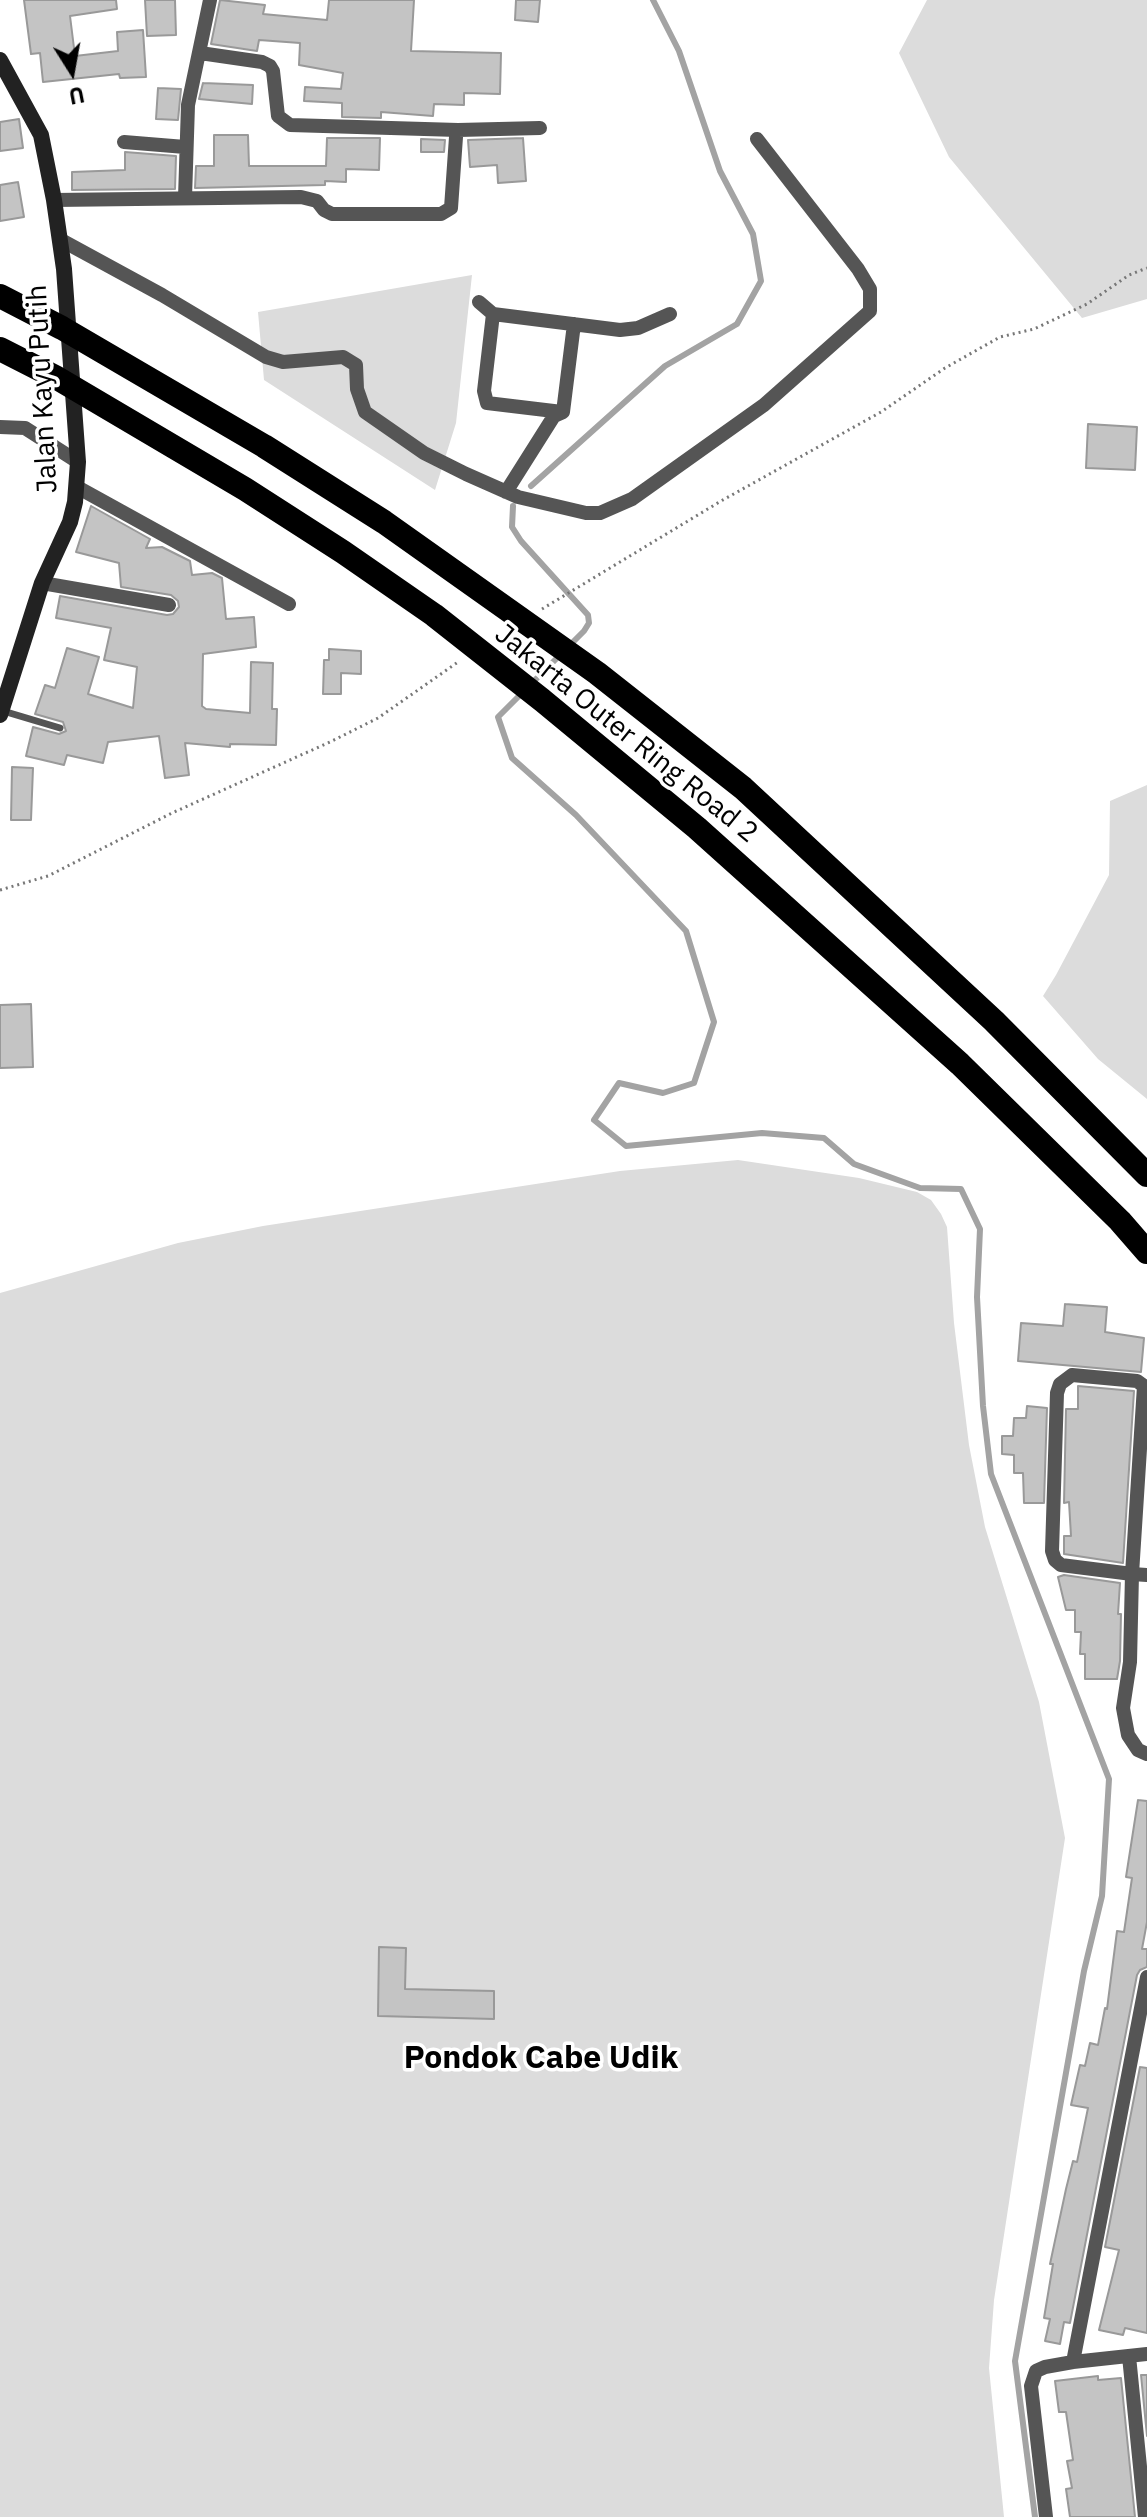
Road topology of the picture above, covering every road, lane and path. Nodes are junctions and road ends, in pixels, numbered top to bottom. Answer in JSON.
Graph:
{"nodes":[{"id":1,"x":210,"y":0,"type":"edge"},
{"id":2,"x":200,"y":53,"type":"junction"},
{"id":3,"x":0,"y":60,"type":"edge"},
{"id":4,"x":540,"y":128,"type":"dead end"},
{"id":5,"x":456,"y":137,"type":"dead end"},
{"id":6,"x":757,"y":139,"type":"dead end"},
{"id":7,"x":124,"y":142,"type":"dead end"},
{"id":8,"x":185,"y":147,"type":"junction"},
{"id":9,"x":185,"y":198,"type":"junction"},
{"id":10,"x":54,"y":200,"type":"junction"},
{"id":11,"x":61,"y":240,"type":"junction"},
{"id":12,"x":1147,"y":268,"type":"edge"},
{"id":13,"x":0,"y":296,"type":"edge"},
{"id":14,"x":479,"y":302,"type":"dead end"},
{"id":15,"x":493,"y":314,"type":"junction"},
{"id":16,"x":670,"y":314,"type":"dead end"},
{"id":17,"x":574,"y":324,"type":"junction"},
{"id":18,"x":0,"y":349,"type":"edge"},
{"id":19,"x":563,"y":412,"type":"junction"},
{"id":20,"x":0,"y":427,"type":"edge"},
{"id":21,"x":78,"y":456,"type":"junction"},
{"id":22,"x":77,"y":487,"type":"junction"},
{"id":23,"x":506,"y":492,"type":"junction"},
{"id":24,"x":42,"y":583,"type":"junction"},
{"id":25,"x":289,"y":604,"type":"dead end"},
{"id":26,"x":169,"y":605,"type":"dead end"},
{"id":27,"x":540,"y":610,"type":"dead end"},
{"id":28,"x":460,"y":661,"type":"dead end"},
{"id":29,"x":1,"y":713,"type":"edge"},
{"id":30,"x":60,"y":728,"type":"dead end"},
{"id":31,"x":0,"y":890,"type":"edge"},
{"id":32,"x":1147,"y":1175,"type":"edge"},
{"id":33,"x":1147,"y":1252,"type":"edge"},
{"id":34,"x":1139,"y":1575,"type":"edge"},
{"id":35,"x":1130,"y":1662,"type":"junction"},
{"id":36,"x":1147,"y":1663,"type":"edge"},
{"id":37,"x":1147,"y":1754,"type":"edge"},
{"id":38,"x":1147,"y":1977,"type":"edge"},
{"id":39,"x":1140,"y":2055,"type":"edge"},
{"id":40,"x":1147,"y":2354,"type":"edge"},
{"id":41,"x":1129,"y":2356,"type":"junction"},
{"id":42,"x":1073,"y":2362,"type":"junction"},
{"id":43,"x":1046,"y":2517,"type":"edge"},
{"id":44,"x":1145,"y":2517,"type":"edge"}],
"edges":[{"from":1,"to":2,"type":"street"},
{"from":2,"to":4,"type":"street"},
{"from":2,"to":8,"type":"street"},
{"from":3,"to":10,"type":"street","name":"Jalan Kayu Putih"},
{"from":5,"to":9,"type":"street"},
{"from":6,"to":23,"type":"street"},
{"from":7,"to":8,"type":"street"},
{"from":8,"to":9,"type":"street"},
{"from":9,"to":10,"type":"street"},
{"from":10,"to":11,"type":"street","name":"Jalan Kayu Putih"},
{"from":11,"to":21,"type":"street","name":"Jalan Kayu Putih"},
{"from":11,"to":23,"type":"street"},
{"from":12,"to":27,"type":"path"},
{"from":13,"to":32,"type":"highway","name":"Jakarta Outer Ring Road 2"},
{"from":14,"to":15,"type":"street"},
{"from":15,"to":17,"type":"street"},
{"from":15,"to":19,"type":"street"},
{"from":16,"to":17,"type":"street"},
{"from":17,"to":19,"type":"street"},
{"from":18,"to":33,"type":"highway","name":"Jakarta Outer Ring Road 2"},
{"from":19,"to":23,"type":"street"},
{"from":20,"to":21,"type":"street"},
{"from":21,"to":22,"type":"street","name":"Jalan Kayu Putih"},
{"from":22,"to":24,"type":"street","name":"Jalan Kayu Putih"},
{"from":22,"to":25,"type":"street"},
{"from":24,"to":26,"type":"street"},
{"from":24,"to":29,"type":"street","name":"Jalan Kayu Putih"},
{"from":28,"to":31,"type":"path"},
{"from":29,"to":30,"type":"lane"},
{"from":34,"to":34,"type":"street"},
{"from":34,"to":35,"type":"street"},
{"from":35,"to":36,"type":"street"},
{"from":35,"to":37,"type":"street"},
{"from":38,"to":39,"type":"street"},
{"from":39,"to":42,"type":"street"},
{"from":40,"to":41,"type":"street"},
{"from":41,"to":42,"type":"street"},
{"from":41,"to":44,"type":"street"},
{"from":42,"to":43,"type":"street"}]}
